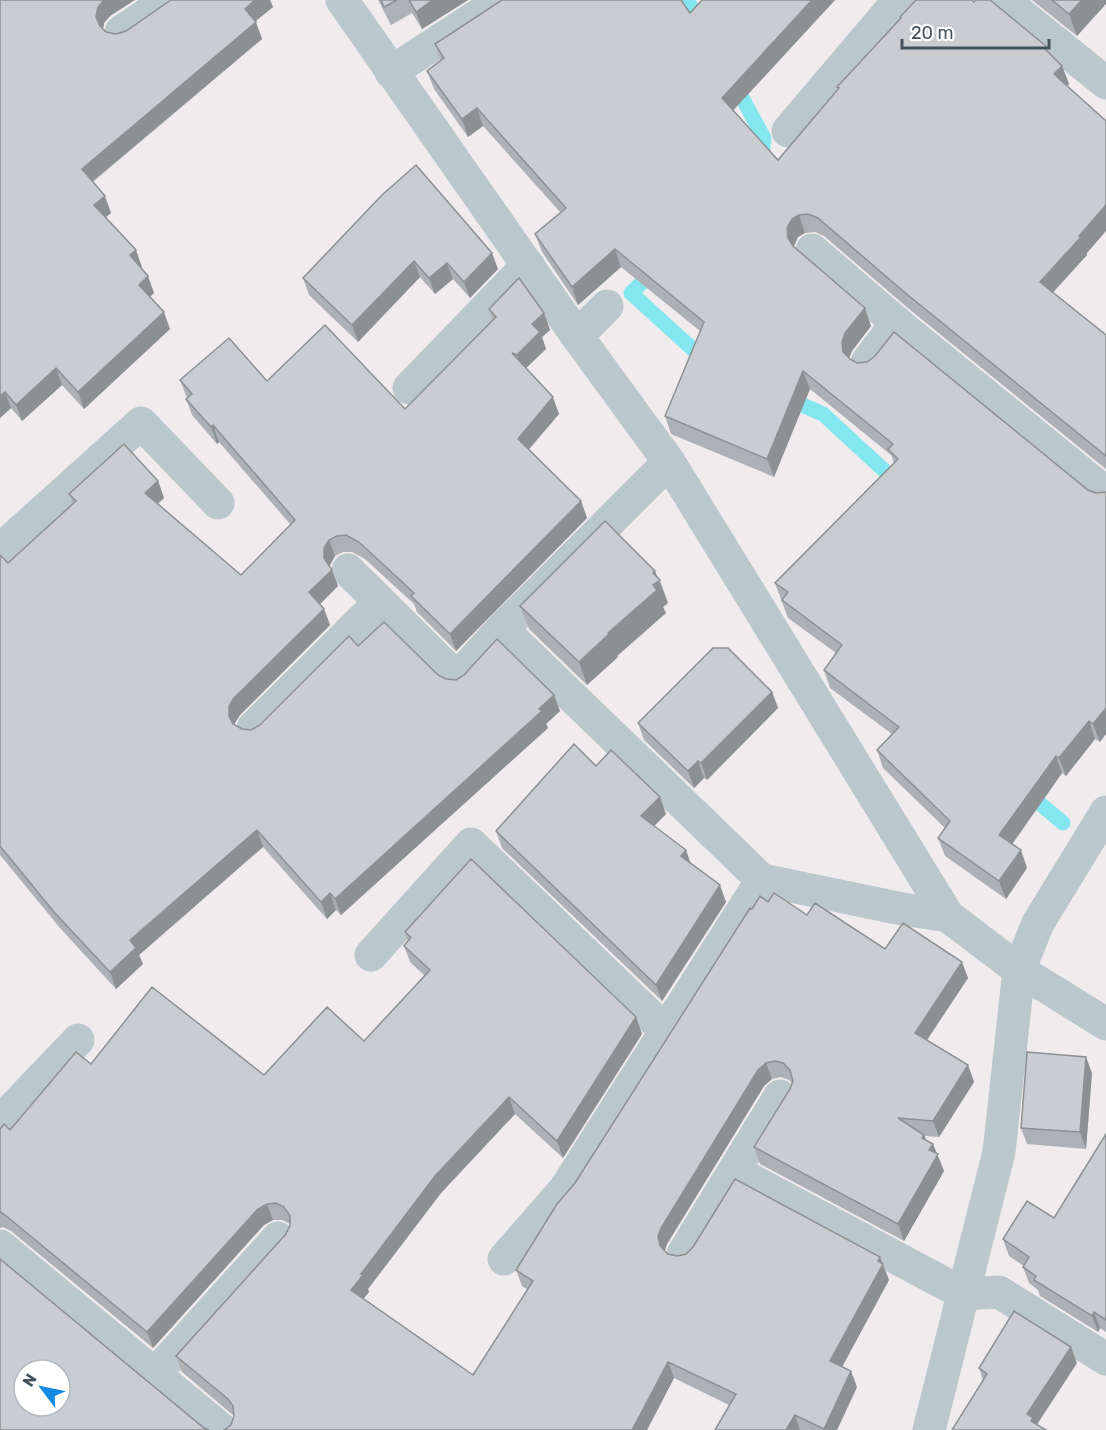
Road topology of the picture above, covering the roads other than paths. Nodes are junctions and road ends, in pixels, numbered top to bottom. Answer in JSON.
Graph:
{"nodes":[{"id":1,"x":168,"y":0,"type":"edge"},
{"id":2,"x":342,"y":0,"type":"edge"},
{"id":3,"x":501,"y":0,"type":"edge"},
{"id":4,"x":899,"y":0,"type":"edge"},
{"id":5,"x":1003,"y":0,"type":"edge"},
{"id":6,"x":121,"y":32,"type":"edge"},
{"id":7,"x":391,"y":72,"type":"junction"},
{"id":8,"x":1106,"y":83,"type":"edge"},
{"id":9,"x":788,"y":131,"type":"dead end"},
{"id":10,"x":812,"y":250,"type":"dead end"},
{"id":11,"x":528,"y":265,"type":"junction"},
{"id":12,"x":607,"y":306,"type":"dead end"},
{"id":13,"x":897,"y":323,"type":"junction"},
{"id":14,"x":577,"y":336,"type":"junction"},
{"id":15,"x":867,"y":362,"type":"edge"},
{"id":16,"x":409,"y":388,"type":"dead end"},
{"id":17,"x":669,"y":462,"type":"junction"},
{"id":18,"x":1106,"y":493,"type":"edge"},
{"id":19,"x":218,"y":503,"type":"dead end"},
{"id":20,"x":0,"y":550,"type":"edge"},
{"id":21,"x":348,"y":570,"type":"dead end"},
{"id":22,"x":380,"y":603,"type":"junction"},
{"id":23,"x":502,"y":629,"type":"junction"},
{"id":24,"x":253,"y":728,"type":"edge"},
{"id":25,"x":1106,"y":812,"type":"edge"},
{"id":26,"x":762,"y":880,"type":"junction"},
{"id":27,"x":948,"y":915,"type":"junction"},
{"id":28,"x":371,"y":955,"type":"dead end"},
{"id":29,"x":1019,"y":970,"type":"junction"},
{"id":30,"x":1106,"y":1024,"type":"edge"},
{"id":31,"x":666,"y":1031,"type":"junction"},
{"id":32,"x":78,"y":1040,"type":"dead end"},
{"id":33,"x":780,"y":1096,"type":"dead end"},
{"id":34,"x":0,"y":1122,"type":"edge"},
{"id":35,"x":734,"y":1171,"type":"junction"},
{"id":36,"x":278,"y":1238,"type":"dead end"},
{"id":37,"x":0,"y":1246,"type":"edge"},
{"id":38,"x":683,"y":1254,"type":"edge"},
{"id":39,"x":504,"y":1259,"type":"dead end"},
{"id":40,"x":964,"y":1294,"type":"junction"},
{"id":41,"x":1106,"y":1359,"type":"edge"},
{"id":42,"x":155,"y":1374,"type":"junction"},
{"id":43,"x":222,"y":1430,"type":"edge"},
{"id":44,"x":929,"y":1430,"type":"edge"}],
"edges":[{"from":1,"to":6,"type":"street"},
{"from":2,"to":7,"type":"street"},
{"from":3,"to":7,"type":"street"},
{"from":4,"to":9,"type":"street"},
{"from":5,"to":8,"type":"street"},
{"from":7,"to":11,"type":"street"},
{"from":10,"to":13,"type":"street"},
{"from":11,"to":14,"type":"street"},
{"from":11,"to":16,"type":"street"},
{"from":12,"to":14,"type":"street"},
{"from":13,"to":15,"type":"street"},
{"from":13,"to":18,"type":"street"},
{"from":14,"to":17,"type":"street"},
{"from":17,"to":23,"type":"street"},
{"from":17,"to":27,"type":"street"},
{"from":19,"to":20,"type":"street"},
{"from":21,"to":22,"type":"street"},
{"from":22,"to":23,"type":"street"},
{"from":22,"to":24,"type":"street"},
{"from":23,"to":26,"type":"street"},
{"from":25,"to":29,"type":"street"},
{"from":26,"to":27,"type":"street"},
{"from":26,"to":31,"type":"street"},
{"from":27,"to":29,"type":"street"},
{"from":28,"to":31,"type":"street"},
{"from":29,"to":30,"type":"street"},
{"from":29,"to":40,"type":"street"},
{"from":31,"to":39,"type":"street"},
{"from":32,"to":34,"type":"street"},
{"from":33,"to":35,"type":"street"},
{"from":35,"to":38,"type":"street"},
{"from":35,"to":40,"type":"street"},
{"from":36,"to":42,"type":"street"},
{"from":37,"to":42,"type":"street"},
{"from":40,"to":41,"type":"street"},
{"from":40,"to":44,"type":"street"},
{"from":42,"to":43,"type":"street"}]}
